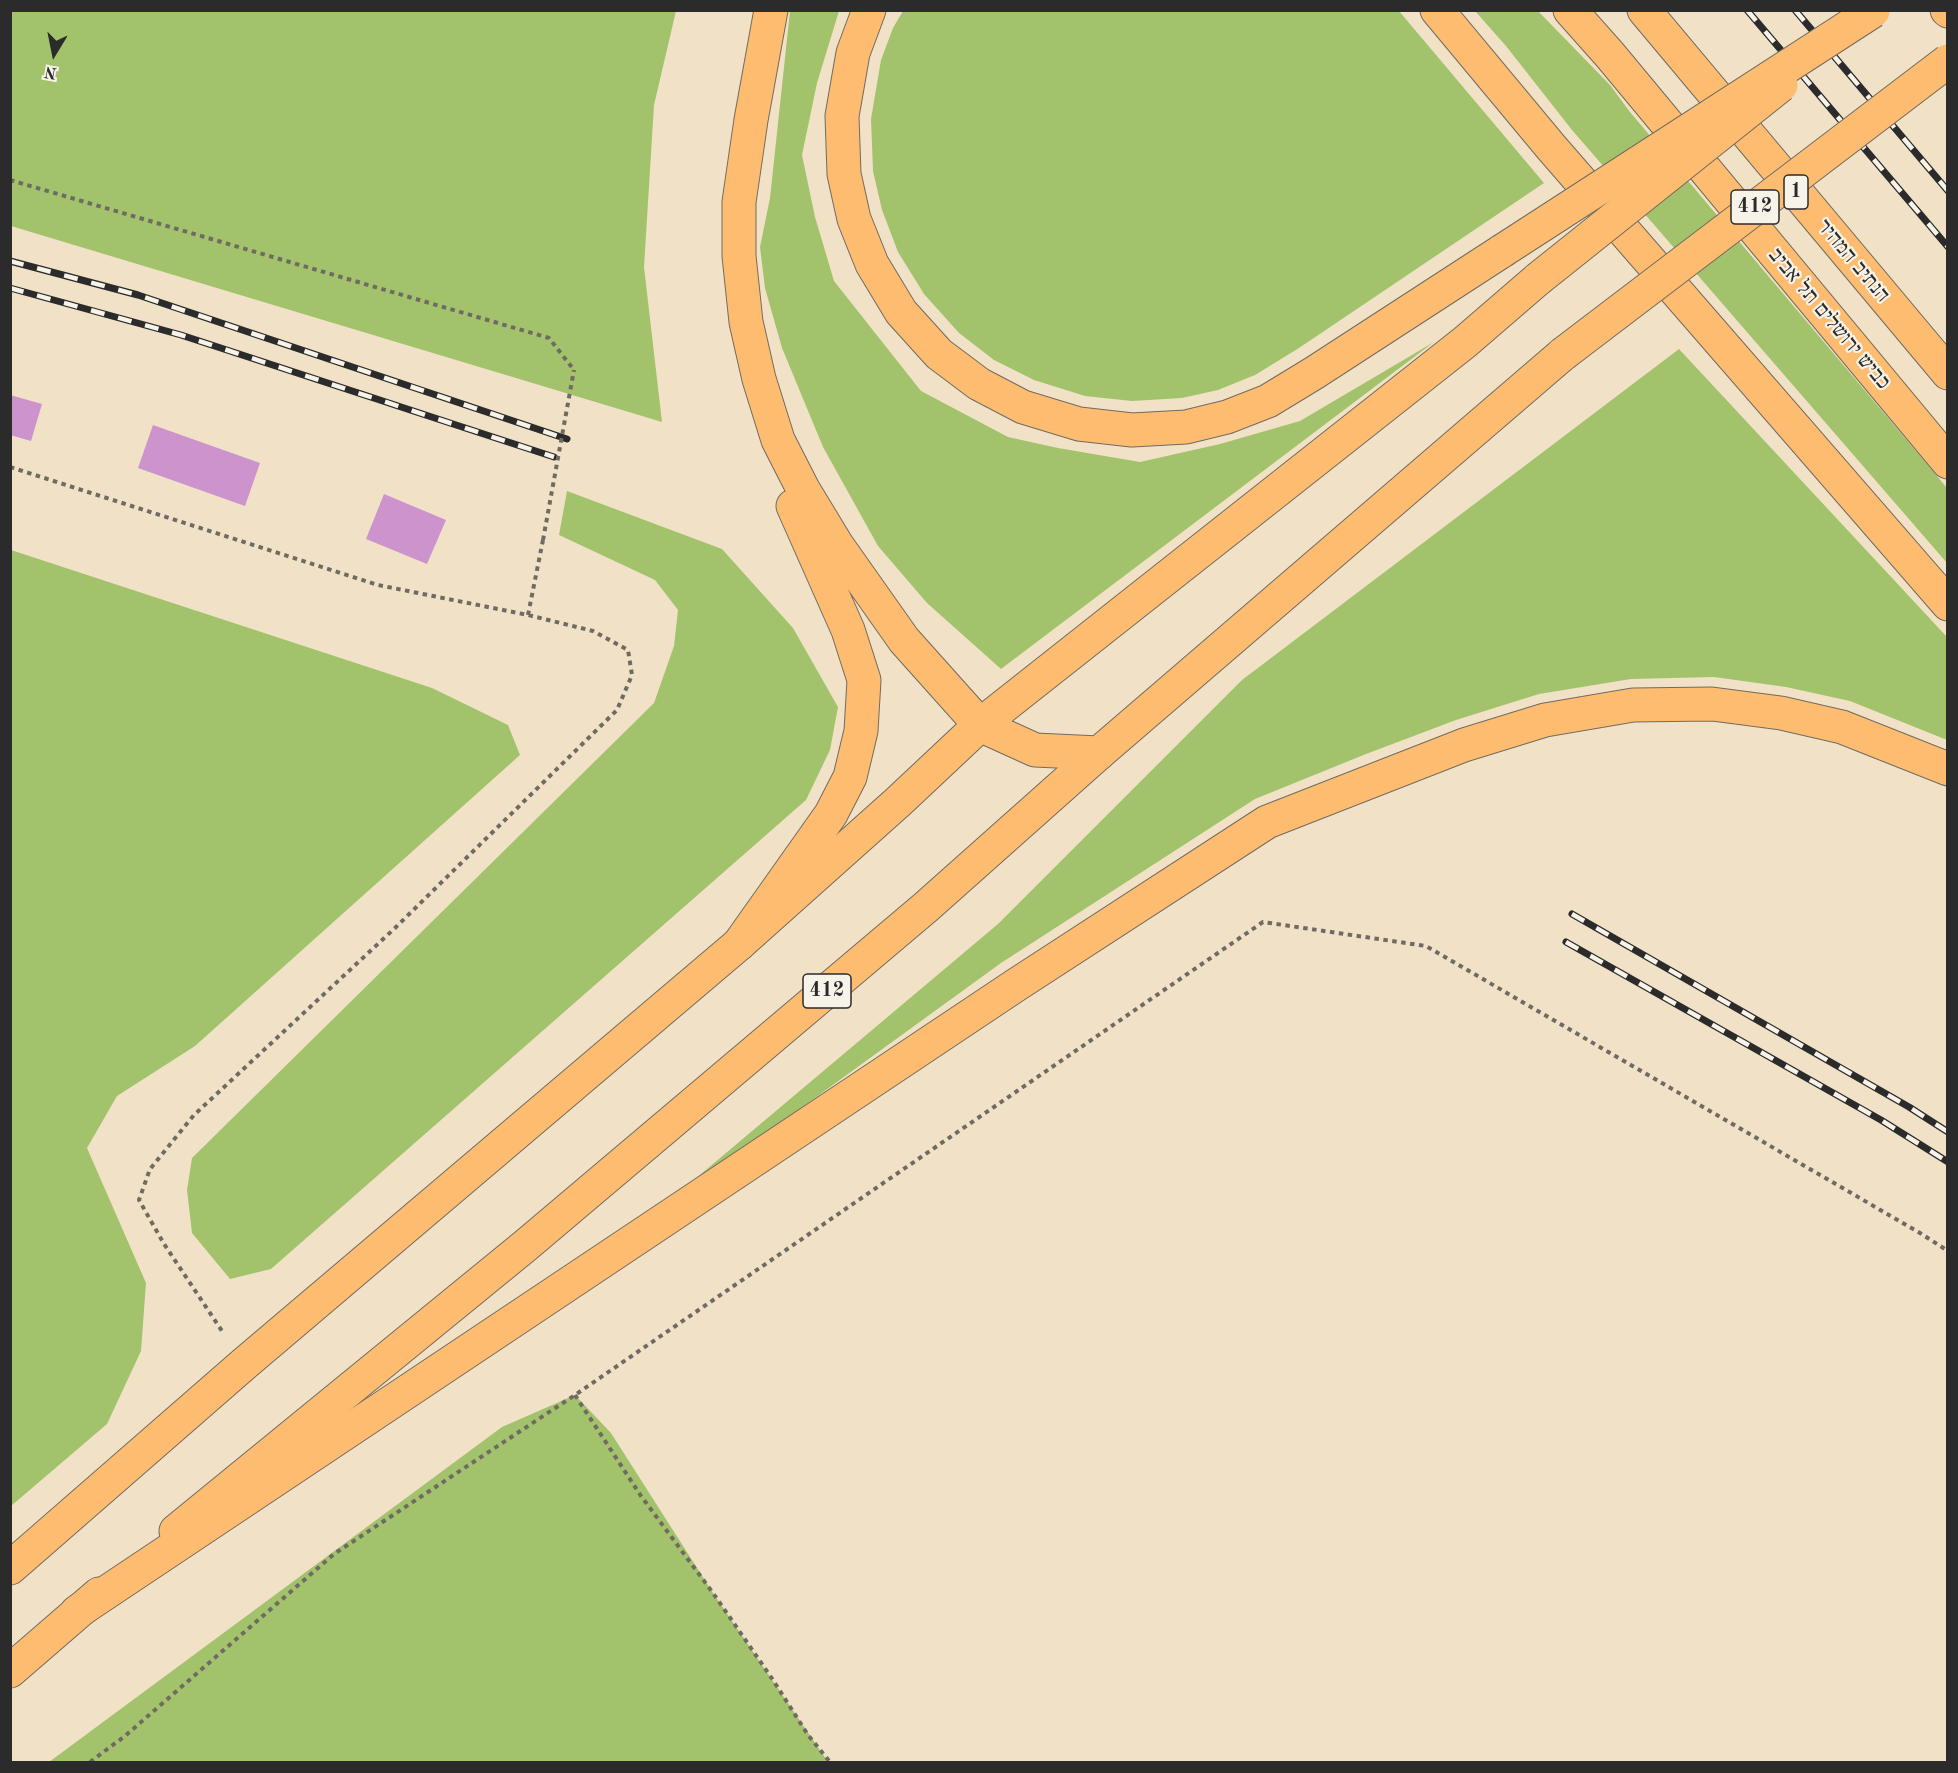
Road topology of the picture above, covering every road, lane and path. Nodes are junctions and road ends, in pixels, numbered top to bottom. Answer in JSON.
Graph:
{"nodes":[{"id":1,"x":771,"y":10,"type":"edge"},
{"id":2,"x":869,"y":10,"type":"edge"},
{"id":3,"x":1437,"y":10,"type":"edge"},
{"id":4,"x":1570,"y":10,"type":"edge"},
{"id":5,"x":1644,"y":10,"type":"edge"},
{"id":6,"x":1873,"y":11,"type":"edge"},
{"id":7,"x":1947,"y":61,"type":"edge"},
{"id":8,"x":10,"y":180,"type":"edge"},
{"id":9,"x":1947,"y":373,"type":"edge"},
{"id":10,"x":770,"y":411,"type":"junction"},
{"id":11,"x":1947,"y":462,"type":"edge"},
{"id":12,"x":10,"y":466,"type":"edge"},
{"id":13,"x":1947,"y":604,"type":"edge"},
{"id":14,"x":528,"y":615,"type":"junction"},
{"id":15,"x":980,"y":725,"type":"junction"},
{"id":16,"x":1099,"y":753,"type":"junction"},
{"id":17,"x":1947,"y":769,"type":"edge"},
{"id":18,"x":739,"y":944,"type":"junction"},
{"id":19,"x":1947,"y":1251,"type":"edge"},
{"id":20,"x":244,"y":1364,"type":"junction"},
{"id":21,"x":574,"y":1395,"type":"junction"},
{"id":22,"x":10,"y":1568,"type":"edge"},
{"id":23,"x":76,"y":1612,"type":"junction"},
{"id":24,"x":10,"y":1671,"type":"edge"},
{"id":25,"x":90,"y":1762,"type":"edge"},
{"id":26,"x":830,"y":1762,"type":"edge"}],
"edges":[{"from":1,"to":10,"type":"main road"},
{"from":2,"to":6,"type":"main road","bridge":true},
{"from":3,"to":13,"type":"main road"},
{"from":4,"to":11,"type":"main road","name":"כביש ירושלים תל אביב"},
{"from":5,"to":9,"type":"main road","name":"הנתיב המהיר","number":"1"},
{"from":6,"to":15,"type":"main road","bridge":true},
{"from":7,"to":16,"type":"main road","number":"412","bridge":true},
{"from":8,"to":14,"type":"path","bridge":true},
{"from":10,"to":15,"type":"main road"},
{"from":10,"to":18,"type":"main road"},
{"from":12,"to":14,"type":"path"},
{"from":14,"to":20,"type":"path"},
{"from":15,"to":16,"type":"main road"},
{"from":15,"to":18,"type":"main road"},
{"from":16,"to":23,"type":"main road","number":"412"},
{"from":17,"to":23,"type":"main road"},
{"from":18,"to":20,"type":"main road"},
{"from":19,"to":21,"type":"path"},
{"from":20,"to":22,"type":"main road"},
{"from":21,"to":25,"type":"path"},
{"from":21,"to":26,"type":"path"},
{"from":23,"to":24,"type":"main road","number":"412"}]}
